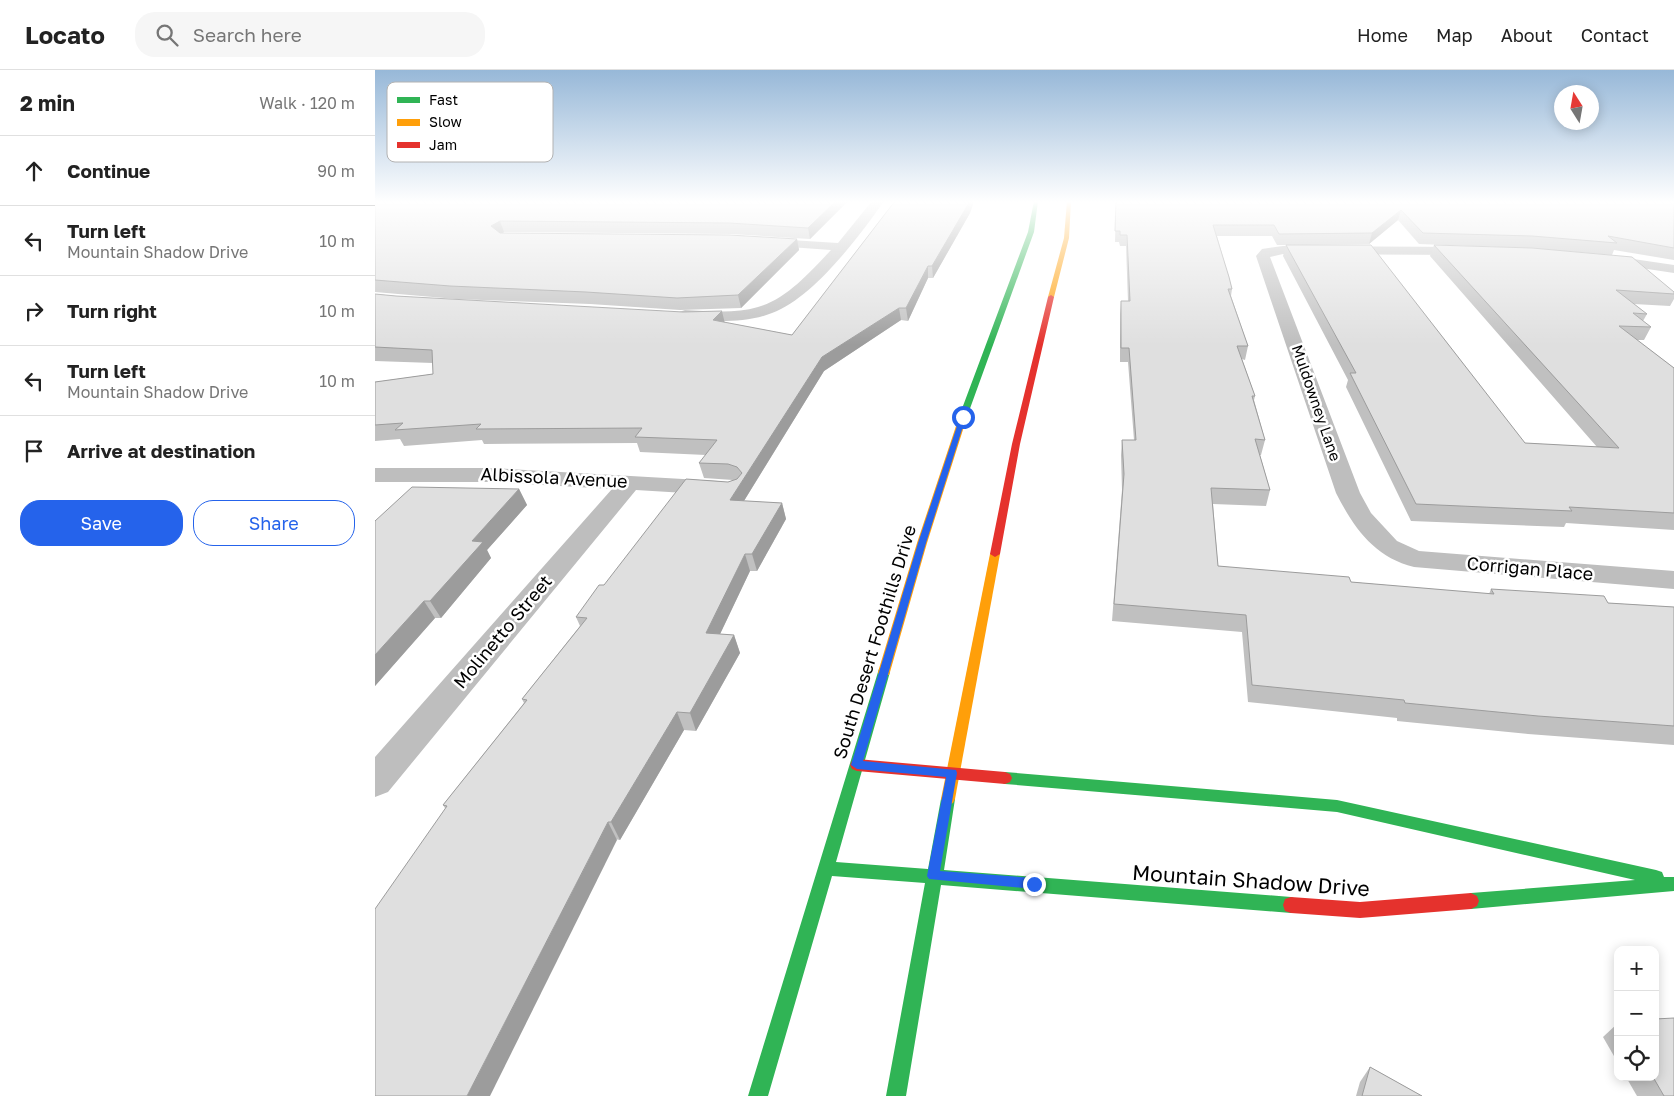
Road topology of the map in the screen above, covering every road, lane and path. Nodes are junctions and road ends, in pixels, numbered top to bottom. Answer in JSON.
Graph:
{"nodes":[{"id":1,"x":839,"y":249,"type":"edge"},
{"id":2,"x":1025,"y":249,"type":"edge"},
{"id":3,"x":1064,"y":249,"type":"edge"},
{"id":4,"x":1486,"y":251,"type":"edge"},
{"id":5,"x":1593,"y":258,"type":"edge"},
{"id":6,"x":1674,"y":269,"type":"edge"},
{"id":7,"x":672,"y":315,"type":"edge"},
{"id":8,"x":375,"y":475,"type":"edge"},
{"id":9,"x":631,"y":482,"type":"junction"},
{"id":10,"x":732,"y":489,"type":"edge"},
{"id":11,"x":1388,"y":547,"type":"joint"},
{"id":12,"x":1674,"y":580,"type":"edge"},
{"id":13,"x":857,"y":765,"type":"junction"},
{"id":14,"x":952,"y":773,"type":"junction"},
{"id":15,"x":375,"y":782,"type":"edge"},
{"id":16,"x":825,"y":868,"type":"junction"},
{"id":17,"x":933,"y":876,"type":"junction"},
{"id":18,"x":1674,"y":882,"type":"edge"},
{"id":19,"x":758,"y":1096,"type":"edge"},
{"id":20,"x":896,"y":1096,"type":"edge"}],
"edges":[{"from":1,"to":7,"type":"street"},
{"from":2,"to":13,"type":"main road","name":"South Desert Foothills Drive"},
{"from":3,"to":14,"type":"main road"},
{"from":4,"to":11,"type":"street","name":"Muldowney Lane"},
{"from":5,"to":6,"type":"street"},
{"from":8,"to":9,"type":"street","name":"Albissola Avenue"},
{"from":9,"to":10,"type":"street","name":"Albissola Avenue"},
{"from":9,"to":15,"type":"street","name":"Molinetto Street"},
{"from":11,"to":12,"type":"street","name":"Corrigan Place"},
{"from":13,"to":14,"type":"main road","name":"Mountain Shadow Drive"},
{"from":13,"to":16,"type":"main road","name":"South Desert Foothills Drive"},
{"from":14,"to":17,"type":"main road"},
{"from":14,"to":18,"type":"main road","name":"Mountain Shadow Drive"},
{"from":16,"to":17,"type":"main road","name":"Mountain Shadow Drive"},
{"from":16,"to":19,"type":"main road","name":"South Desert Foothills Drive"},
{"from":17,"to":18,"type":"main road","name":"Mountain Shadow Drive"},
{"from":17,"to":20,"type":"main road"}]}
